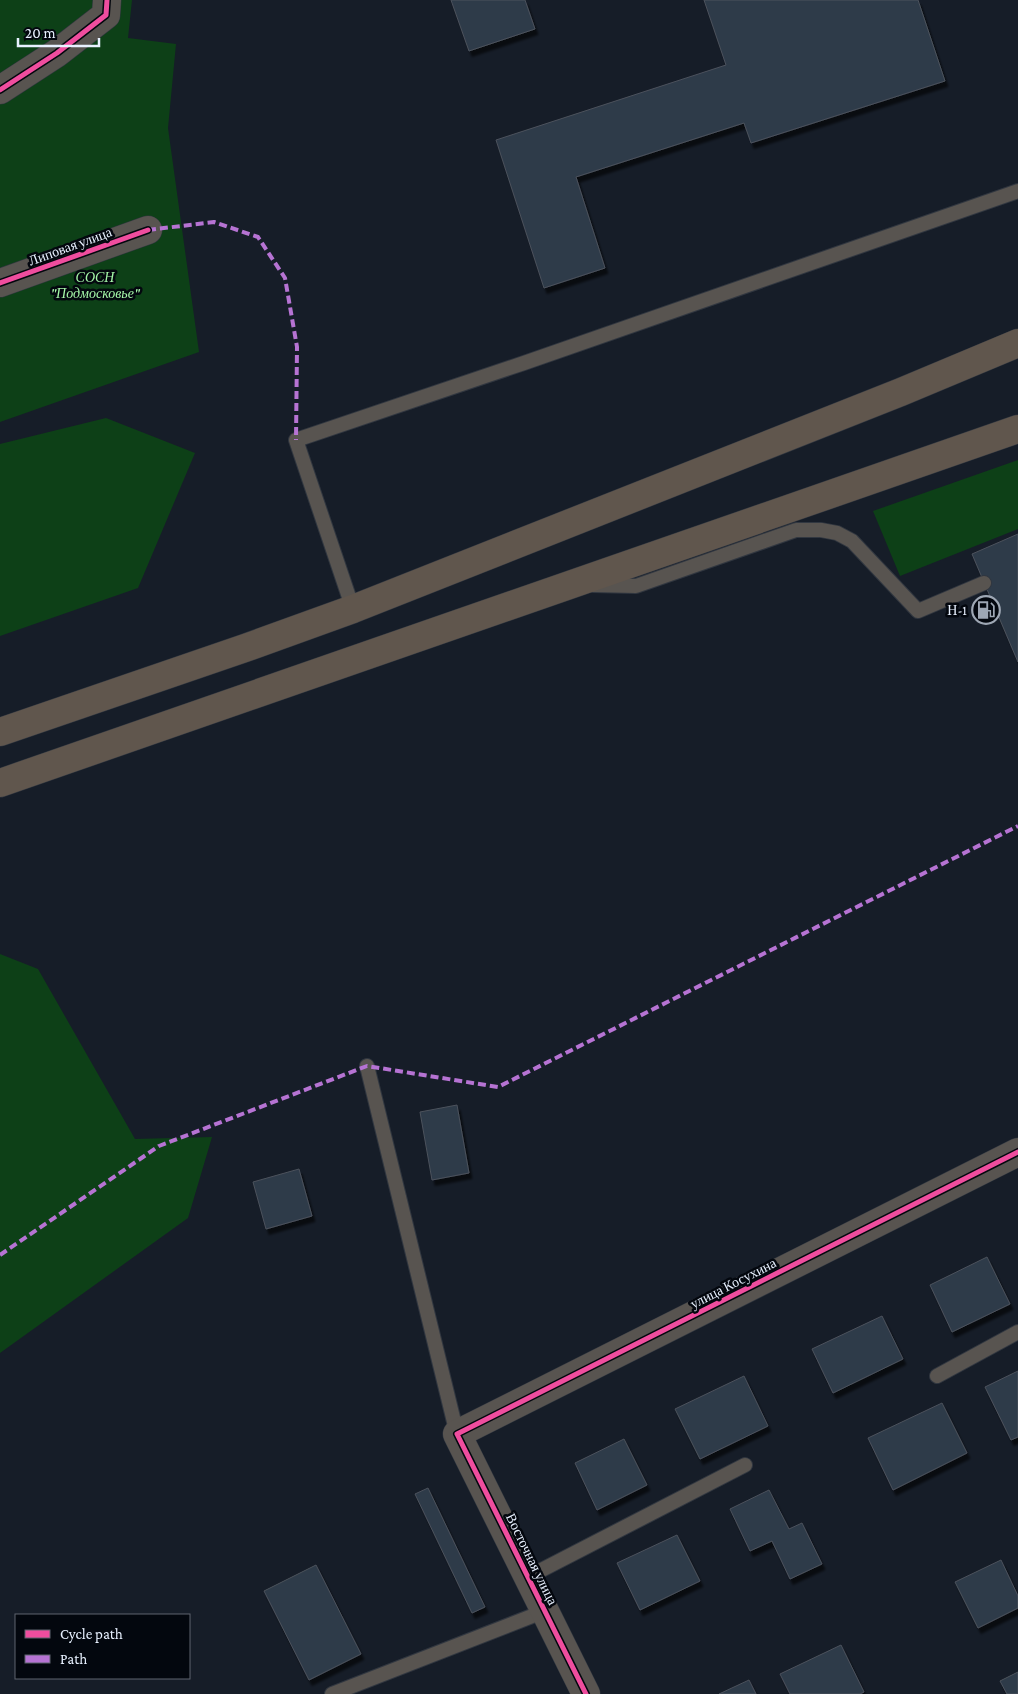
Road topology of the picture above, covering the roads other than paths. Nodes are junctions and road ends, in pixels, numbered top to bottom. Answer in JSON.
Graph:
{"nodes":[{"id":1,"x":107,"y":0,"type":"edge"},
{"id":2,"x":0,"y":90,"type":"edge"},
{"id":3,"x":1018,"y":191,"type":"edge"},
{"id":4,"x":148,"y":230,"type":"dead end"},
{"id":5,"x":0,"y":283,"type":"edge"},
{"id":6,"x":1018,"y":343,"type":"edge"},
{"id":7,"x":1018,"y":429,"type":"edge"},
{"id":8,"x":984,"y":583,"type":"dead end"},
{"id":9,"x":573,"y":584,"type":"junction"},
{"id":10,"x":353,"y":609,"type":"junction"},
{"id":11,"x":0,"y":732,"type":"edge"},
{"id":12,"x":0,"y":783,"type":"edge"},
{"id":13,"x":367,"y":1066,"type":"dead end"},
{"id":14,"x":1018,"y":1152,"type":"edge"},
{"id":15,"x":1018,"y":1332,"type":"edge"},
{"id":16,"x":937,"y":1376,"type":"dead end"},
{"id":17,"x":457,"y":1434,"type":"junction"},
{"id":18,"x":745,"y":1465,"type":"dead end"},
{"id":19,"x":528,"y":1576,"type":"junction"},
{"id":20,"x":545,"y":1611,"type":"junction"},
{"id":21,"x":332,"y":1694,"type":"edge"},
{"id":22,"x":586,"y":1694,"type":"edge"}],
"edges":[{"from":1,"to":2,"type":"street"},
{"from":3,"to":10,"type":"lane"},
{"from":4,"to":5,"type":"street","name":"Липовая улица"},
{"from":6,"to":10,"type":"highway"},
{"from":7,"to":9,"type":"highway"},
{"from":8,"to":9,"type":"lane"},
{"from":9,"to":12,"type":"highway"},
{"from":10,"to":11,"type":"highway"},
{"from":13,"to":17,"type":"lane"},
{"from":14,"to":17,"type":"street","name":"улица Косухина"},
{"from":15,"to":16,"type":"lane"},
{"from":17,"to":19,"type":"street","name":"Восточная улица"},
{"from":18,"to":19,"type":"lane"},
{"from":19,"to":20,"type":"street","name":"Восточная улица"},
{"from":20,"to":21,"type":"lane"},
{"from":20,"to":22,"type":"street","name":"Восточная улица"}]}
